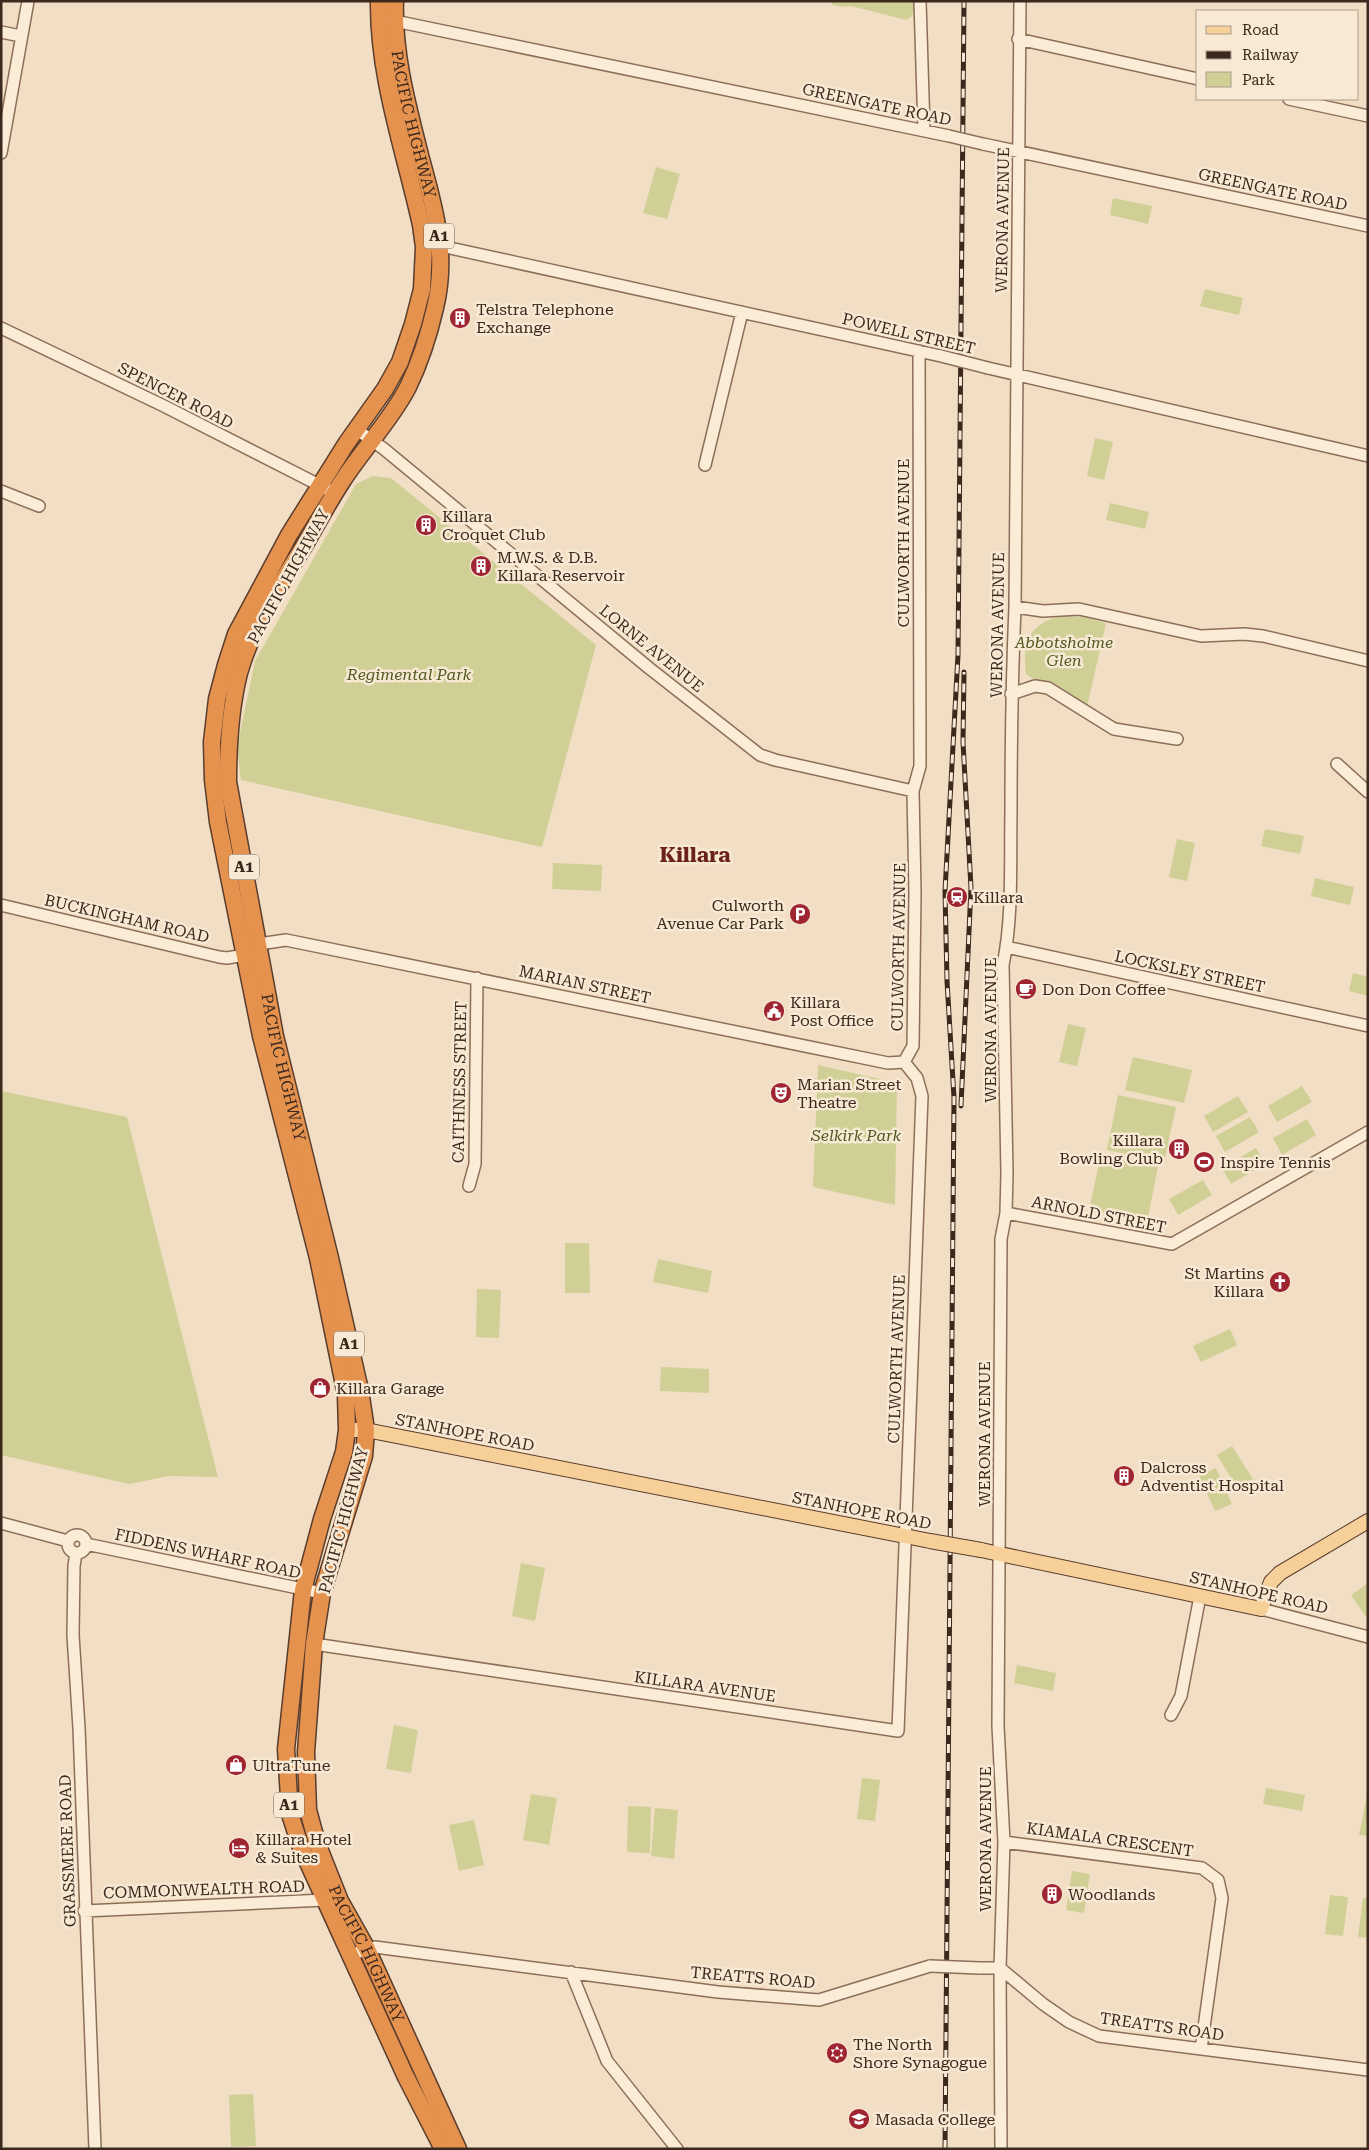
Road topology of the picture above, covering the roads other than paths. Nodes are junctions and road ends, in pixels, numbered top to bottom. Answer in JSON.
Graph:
{"nodes":[{"id":1,"x":28,"y":1,"type":"edge"},
{"id":2,"x":379,"y":1,"type":"edge"},
{"id":3,"x":394,"y":1,"type":"edge"},
{"id":4,"x":920,"y":1,"type":"edge"},
{"id":5,"x":1020,"y":1,"type":"edge"},
{"id":6,"x":386,"y":20,"type":"junction"},
{"id":7,"x":1,"y":32,"type":"edge"},
{"id":8,"x":21,"y":36,"type":"junction"},
{"id":9,"x":1018,"y":39,"type":"junction"},
{"id":10,"x":1196,"y":79,"type":"edge"},
{"id":11,"x":1295,"y":100,"type":"edge"},
{"id":12,"x":1368,"y":116,"type":"edge"},
{"id":13,"x":924,"y":130,"type":"junction"},
{"id":14,"x":1,"y":152,"type":"edge"},
{"id":15,"x":1018,"y":152,"type":"junction"},
{"id":16,"x":1368,"y":226,"type":"edge"},
{"id":17,"x":441,"y":246,"type":"junction"},
{"id":18,"x":742,"y":312,"type":"junction"},
{"id":19,"x":1,"y":328,"type":"edge"},
{"id":20,"x":919,"y":351,"type":"junction"},
{"id":21,"x":1016,"y":375,"type":"junction"},
{"id":22,"x":356,"y":429,"type":"junction"},
{"id":23,"x":371,"y":440,"type":"junction"},
{"id":24,"x":1368,"y":456,"type":"edge"},
{"id":25,"x":705,"y":465,"type":"dead end"},
{"id":26,"x":320,"y":485,"type":"junction"},
{"id":27,"x":1,"y":491,"type":"edge"},
{"id":28,"x":335,"y":493,"type":"junction"},
{"id":29,"x":39,"y":506,"type":"dead end"},
{"id":30,"x":1015,"y":608,"type":"junction"},
{"id":31,"x":1368,"y":661,"type":"edge"},
{"id":32,"x":1011,"y":694,"type":"junction"},
{"id":33,"x":1177,"y":739,"type":"dead end"},
{"id":34,"x":1337,"y":764,"type":"dead end"},
{"id":35,"x":913,"y":791,"type":"junction"},
{"id":36,"x":1368,"y":792,"type":"edge"},
{"id":37,"x":1,"y":906,"type":"edge"},
{"id":38,"x":259,"y":944,"type":"junction"},
{"id":39,"x":1006,"y":947,"type":"junction"},
{"id":40,"x":245,"y":955,"type":"junction"},
{"id":41,"x":477,"y":978,"type":"junction"},
{"id":42,"x":1368,"y":1026,"type":"edge"},
{"id":43,"x":904,"y":1062,"type":"junction"},
{"id":44,"x":1368,"y":1132,"type":"edge"},
{"id":45,"x":469,"y":1186,"type":"dead end"},
{"id":46,"x":1006,"y":1213,"type":"junction"},
{"id":47,"x":347,"y":1430,"type":"junction"},
{"id":48,"x":366,"y":1430,"type":"junction"},
{"id":49,"x":1368,"y":1521,"type":"edge"},
{"id":50,"x":1,"y":1523,"type":"edge"},
{"id":51,"x":907,"y":1537,"type":"junction"},
{"id":52,"x":68,"y":1541,"type":"junction"},
{"id":53,"x":86,"y":1544,"type":"junction"},
{"id":54,"x":76,"y":1553,"type":"junction"},
{"id":55,"x":1000,"y":1554,"type":"junction"},
{"id":56,"x":304,"y":1590,"type":"junction"},
{"id":57,"x":322,"y":1593,"type":"junction"},
{"id":58,"x":1200,"y":1596,"type":"junction"},
{"id":59,"x":1261,"y":1608,"type":"junction"},
{"id":60,"x":1368,"y":1637,"type":"edge"},
{"id":61,"x":314,"y":1644,"type":"junction"},
{"id":62,"x":1171,"y":1715,"type":"dead end"},
{"id":63,"x":1004,"y":1842,"type":"junction"},
{"id":64,"x":325,"y":1900,"type":"junction"},
{"id":65,"x":84,"y":1911,"type":"junction"},
{"id":66,"x":367,"y":1948,"type":"junction"},
{"id":67,"x":350,"y":1955,"type":"junction"},
{"id":68,"x":1000,"y":1968,"type":"junction"},
{"id":69,"x":571,"y":1972,"type":"junction"},
{"id":70,"x":1201,"y":2049,"type":"junction"},
{"id":71,"x":1368,"y":2070,"type":"edge"},
{"id":72,"x":94,"y":2149,"type":"edge"},
{"id":73,"x":443,"y":2149,"type":"edge"},
{"id":74,"x":458,"y":2149,"type":"edge"},
{"id":75,"x":677,"y":2149,"type":"edge"},
{"id":76,"x":1001,"y":2149,"type":"edge"}],
"edges":[{"from":1,"to":8,"type":"street"},
{"from":2,"to":6,"type":"highway","name":"PACIFIC HIGHWAY","number":"A1"},
{"from":3,"to":6,"type":"highway","name":"PACIFIC HIGHWAY","number":"A1"},
{"from":4,"to":13,"type":"street"},
{"from":5,"to":9,"type":"street","name":"WERONA AVENUE"},
{"from":6,"to":13,"type":"street","name":"GREENGATE ROAD"},
{"from":6,"to":17,"type":"highway","name":"PACIFIC HIGHWAY","number":"A1"},
{"from":6,"to":22,"type":"highway","name":"PACIFIC HIGHWAY","number":"A1"},
{"from":7,"to":8,"type":"street"},
{"from":8,"to":14,"type":"street"},
{"from":9,"to":10,"type":"street"},
{"from":9,"to":15,"type":"street","name":"WERONA AVENUE"},
{"from":11,"to":12,"type":"street"},
{"from":13,"to":15,"type":"street","name":"GREENGATE ROAD","bridge":true},
{"from":15,"to":16,"type":"street","name":"GREENGATE ROAD"},
{"from":15,"to":21,"type":"street","name":"WERONA AVENUE"},
{"from":17,"to":18,"type":"street","name":"POWELL STREET"},
{"from":17,"to":23,"type":"highway","name":"PACIFIC HIGHWAY","number":"A1"},
{"from":18,"to":20,"type":"street","name":"POWELL STREET"},
{"from":18,"to":25,"type":"street"},
{"from":19,"to":26,"type":"street","name":"SPENCER ROAD"},
{"from":20,"to":21,"type":"street","name":"POWELL STREET","bridge":true},
{"from":20,"to":35,"type":"street","name":"CULWORTH AVENUE"},
{"from":21,"to":24,"type":"street","name":"POWELL STREET"},
{"from":21,"to":30,"type":"street","name":"WERONA AVENUE"},
{"from":22,"to":23,"type":"street","name":"LORNE AVENUE"},
{"from":22,"to":26,"type":"highway","name":"PACIFIC HIGHWAY","number":"A1"},
{"from":23,"to":28,"type":"highway","name":"PACIFIC HIGHWAY","number":"A1"},
{"from":23,"to":35,"type":"street","name":"LORNE AVENUE"},
{"from":26,"to":28,"type":"street","name":"SPENCER ROAD"},
{"from":26,"to":40,"type":"highway","name":"PACIFIC HIGHWAY","number":"A1"},
{"from":27,"to":29,"type":"street"},
{"from":28,"to":38,"type":"highway","name":"PACIFIC HIGHWAY","number":"A1"},
{"from":30,"to":31,"type":"street"},
{"from":30,"to":32,"type":"street","name":"WERONA AVENUE"},
{"from":32,"to":33,"type":"street"},
{"from":32,"to":39,"type":"street","name":"WERONA AVENUE"},
{"from":34,"to":36,"type":"street"},
{"from":35,"to":43,"type":"street","name":"CULWORTH AVENUE"},
{"from":37,"to":40,"type":"street","name":"BUCKINGHAM ROAD"},
{"from":38,"to":41,"type":"street","name":"MARIAN STREET"},
{"from":38,"to":48,"type":"highway","name":"PACIFIC HIGHWAY","number":"A1"},
{"from":39,"to":42,"type":"street","name":"LOCKSLEY STREET"},
{"from":39,"to":46,"type":"street","name":"WERONA AVENUE"},
{"from":40,"to":47,"type":"highway","name":"PACIFIC HIGHWAY","number":"A1"},
{"from":41,"to":43,"type":"street","name":"MARIAN STREET"},
{"from":41,"to":45,"type":"street","name":"CAITHNESS STREET"},
{"from":43,"to":51,"type":"street","name":"CULWORTH AVENUE"},
{"from":44,"to":46,"type":"street","name":"ARNOLD STREET"},
{"from":46,"to":55,"type":"street","name":"WERONA AVENUE"},
{"from":47,"to":48,"type":"main road","name":"STANHOPE ROAD"},
{"from":47,"to":56,"type":"highway","name":"PACIFIC HIGHWAY","number":"A1"},
{"from":48,"to":51,"type":"main road","name":"STANHOPE ROAD"},
{"from":48,"to":57,"type":"highway","name":"PACIFIC HIGHWAY","number":"A1"},
{"from":49,"to":59,"type":"main road"},
{"from":50,"to":52,"type":"street"},
{"from":51,"to":55,"type":"main road","name":"STANHOPE ROAD","bridge":true},
{"from":51,"to":61,"type":"street","name":"KILLARA AVENUE"},
{"from":52,"to":53,"type":"street"},
{"from":52,"to":54,"type":"street"},
{"from":53,"to":54,"type":"street"},
{"from":53,"to":56,"type":"street","name":"FIDDENS WHARF ROAD"},
{"from":54,"to":65,"type":"street","name":"GRASSMERE ROAD"},
{"from":55,"to":58,"type":"main road","name":"STANHOPE ROAD"},
{"from":55,"to":63,"type":"street","name":"WERONA AVENUE"},
{"from":56,"to":57,"type":"street","name":"FIDDENS WHARF ROAD"},
{"from":56,"to":64,"type":"highway","name":"PACIFIC HIGHWAY","number":"A1"},
{"from":57,"to":61,"type":"highway","name":"PACIFIC HIGHWAY","number":"A1"},
{"from":58,"to":59,"type":"main road","name":"STANHOPE ROAD"},
{"from":58,"to":62,"type":"street"},
{"from":59,"to":60,"type":"street","name":"STANHOPE ROAD"},
{"from":61,"to":66,"type":"highway","name":"PACIFIC HIGHWAY","number":"A1"},
{"from":63,"to":68,"type":"street","name":"WERONA AVENUE"},
{"from":63,"to":70,"type":"street","name":"KIAMALA CRESCENT"},
{"from":64,"to":65,"type":"street","name":"COMMONWEALTH ROAD"},
{"from":64,"to":67,"type":"highway","name":"PACIFIC HIGHWAY","number":"A1"},
{"from":65,"to":72,"type":"street","name":"GRASSMERE ROAD"},
{"from":66,"to":67,"type":"street","name":"TREATTS ROAD"},
{"from":66,"to":69,"type":"street","name":"TREATTS ROAD"},
{"from":66,"to":74,"type":"highway","name":"PACIFIC HIGHWAY","number":"A1"},
{"from":67,"to":73,"type":"highway","name":"PACIFIC HIGHWAY","number":"A1"},
{"from":68,"to":69,"type":"street","name":"TREATTS ROAD","bridge":true},
{"from":68,"to":70,"type":"street","name":"TREATTS ROAD"},
{"from":68,"to":76,"type":"street","name":"WERONA AVENUE"},
{"from":69,"to":75,"type":"street"},
{"from":70,"to":71,"type":"street","name":"TREATTS ROAD"}]}
